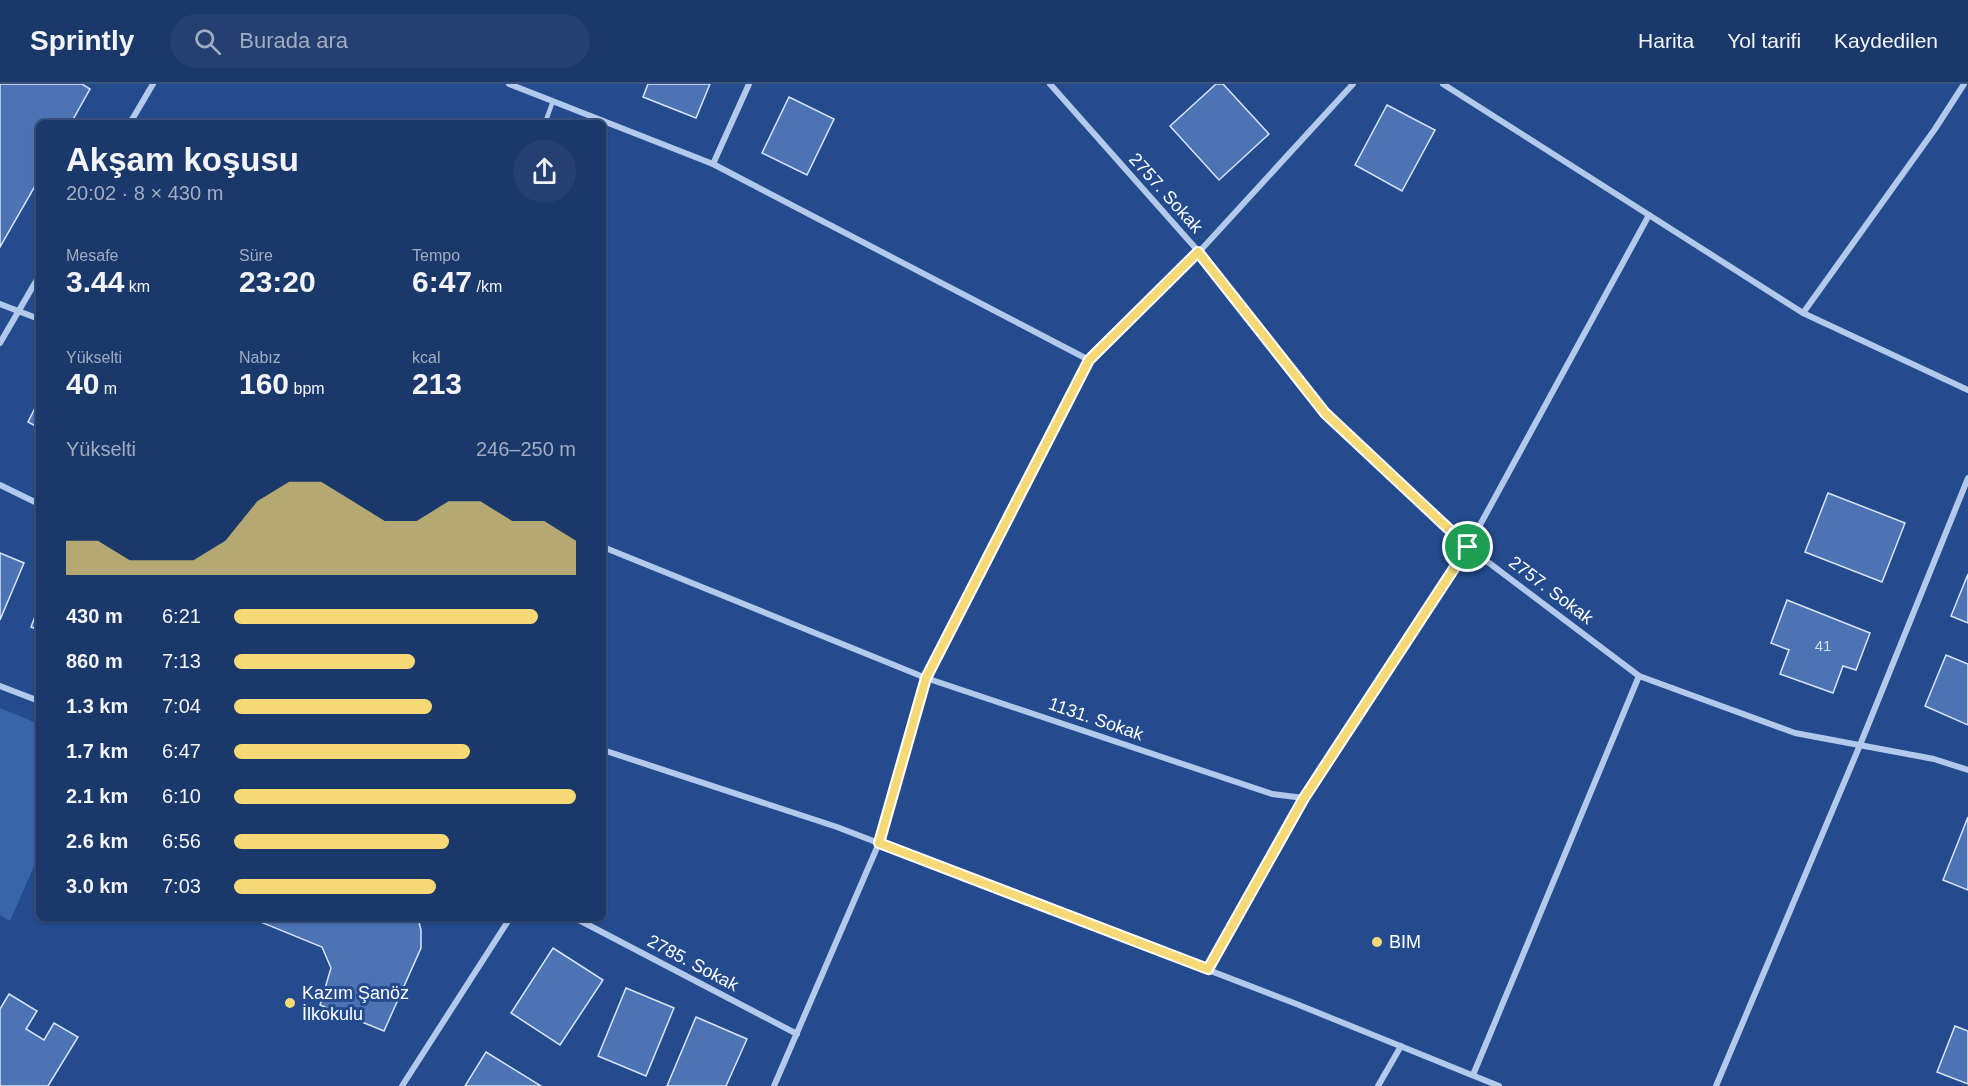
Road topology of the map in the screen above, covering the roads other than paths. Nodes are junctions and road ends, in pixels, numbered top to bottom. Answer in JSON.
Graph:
{"nodes":[{"id":1,"x":153,"y":84,"type":"edge"},
{"id":2,"x":509,"y":84,"type":"edge"},
{"id":3,"x":749,"y":84,"type":"edge"},
{"id":4,"x":1050,"y":84,"type":"edge"},
{"id":5,"x":1353,"y":84,"type":"edge"},
{"id":6,"x":1443,"y":84,"type":"edge"},
{"id":7,"x":1964,"y":84,"type":"edge"},
{"id":8,"x":553,"y":101,"type":"junction"},
{"id":9,"x":132,"y":120,"type":"edge"},
{"id":10,"x":546,"y":120,"type":"edge"},
{"id":11,"x":601,"y":120,"type":"edge"},
{"id":12,"x":606,"y":122,"type":"edge"},
{"id":13,"x":713,"y":164,"type":"junction"},
{"id":14,"x":1649,"y":215,"type":"junction"},
{"id":15,"x":1198,"y":252,"type":"junction"},
{"id":16,"x":36,"y":281,"type":"edge"},
{"id":17,"x":0,"y":304,"type":"edge"},
{"id":18,"x":19,"y":311,"type":"junction"},
{"id":19,"x":1803,"y":313,"type":"junction"},
{"id":20,"x":36,"y":318,"type":"edge"},
{"id":21,"x":0,"y":343,"type":"edge"},
{"id":22,"x":1089,"y":360,"type":"junction"},
{"id":23,"x":1968,"y":390,"type":"edge"},
{"id":24,"x":1968,"y":478,"type":"edge"},
{"id":25,"x":0,"y":485,"type":"edge"},
{"id":26,"x":36,"y":503,"type":"edge"},
{"id":27,"x":1468,"y":547,"type":"junction"},
{"id":28,"x":606,"y":548,"type":"edge"},
{"id":29,"x":1639,"y":676,"type":"junction"},
{"id":30,"x":926,"y":678,"type":"junction"},
{"id":31,"x":0,"y":686,"type":"edge"},
{"id":32,"x":36,"y":700,"type":"edge"},
{"id":33,"x":1860,"y":745,"type":"junction"},
{"id":34,"x":606,"y":751,"type":"edge"},
{"id":35,"x":1968,"y":770,"type":"edge"},
{"id":36,"x":1304,"y":798,"type":"junction"},
{"id":37,"x":879,"y":843,"type":"junction"},
{"id":38,"x":508,"y":921,"type":"edge"},
{"id":39,"x":581,"y":921,"type":"edge"},
{"id":40,"x":1208,"y":969,"type":"junction"},
{"id":41,"x":797,"y":1034,"type":"junction"},
{"id":42,"x":1401,"y":1046,"type":"junction"},
{"id":43,"x":1473,"y":1075,"type":"junction"},
{"id":44,"x":402,"y":1086,"type":"edge"},
{"id":45,"x":774,"y":1086,"type":"edge"},
{"id":46,"x":1378,"y":1086,"type":"edge"},
{"id":47,"x":1499,"y":1086,"type":"edge"},
{"id":48,"x":1716,"y":1086,"type":"edge"}],
"edges":[{"from":1,"to":9,"type":"street"},
{"from":2,"to":8,"type":"street"},
{"from":3,"to":13,"type":"street"},
{"from":4,"to":15,"type":"street","name":"2757. Sokak"},
{"from":5,"to":15,"type":"street"},
{"from":6,"to":14,"type":"street"},
{"from":7,"to":19,"type":"street"},
{"from":8,"to":10,"type":"lane"},
{"from":8,"to":11,"type":"street"},
{"from":12,"to":13,"type":"street"},
{"from":13,"to":22,"type":"street"},
{"from":14,"to":19,"type":"street"},
{"from":14,"to":27,"type":"street"},
{"from":15,"to":22,"type":"street"},
{"from":15,"to":27,"type":"street","name":"2757. Sokak"},
{"from":16,"to":18,"type":"street"},
{"from":17,"to":18,"type":"street"},
{"from":18,"to":20,"type":"street"},
{"from":18,"to":21,"type":"street"},
{"from":19,"to":23,"type":"street"},
{"from":22,"to":30,"type":"street"},
{"from":24,"to":33,"type":"street"},
{"from":25,"to":26,"type":"street"},
{"from":27,"to":29,"type":"street","name":"2757. Sokak"},
{"from":27,"to":36,"type":"street"},
{"from":28,"to":30,"type":"street","name":"1131. Sokak"},
{"from":29,"to":33,"type":"street","name":"2757. Sokak"},
{"from":29,"to":43,"type":"street"},
{"from":30,"to":36,"type":"street","name":"1131. Sokak"},
{"from":30,"to":37,"type":"street"},
{"from":31,"to":32,"type":"street"},
{"from":33,"to":35,"type":"street","name":"2757. Sokak"},
{"from":33,"to":48,"type":"street"},
{"from":34,"to":37,"type":"street"},
{"from":36,"to":40,"type":"street"},
{"from":37,"to":40,"type":"street"},
{"from":37,"to":41,"type":"street"},
{"from":38,"to":44,"type":"street"},
{"from":39,"to":41,"type":"street","name":"2785. Sokak"},
{"from":40,"to":42,"type":"street"},
{"from":41,"to":45,"type":"street"},
{"from":42,"to":43,"type":"street"},
{"from":42,"to":46,"type":"street"},
{"from":43,"to":47,"type":"street"}]}
